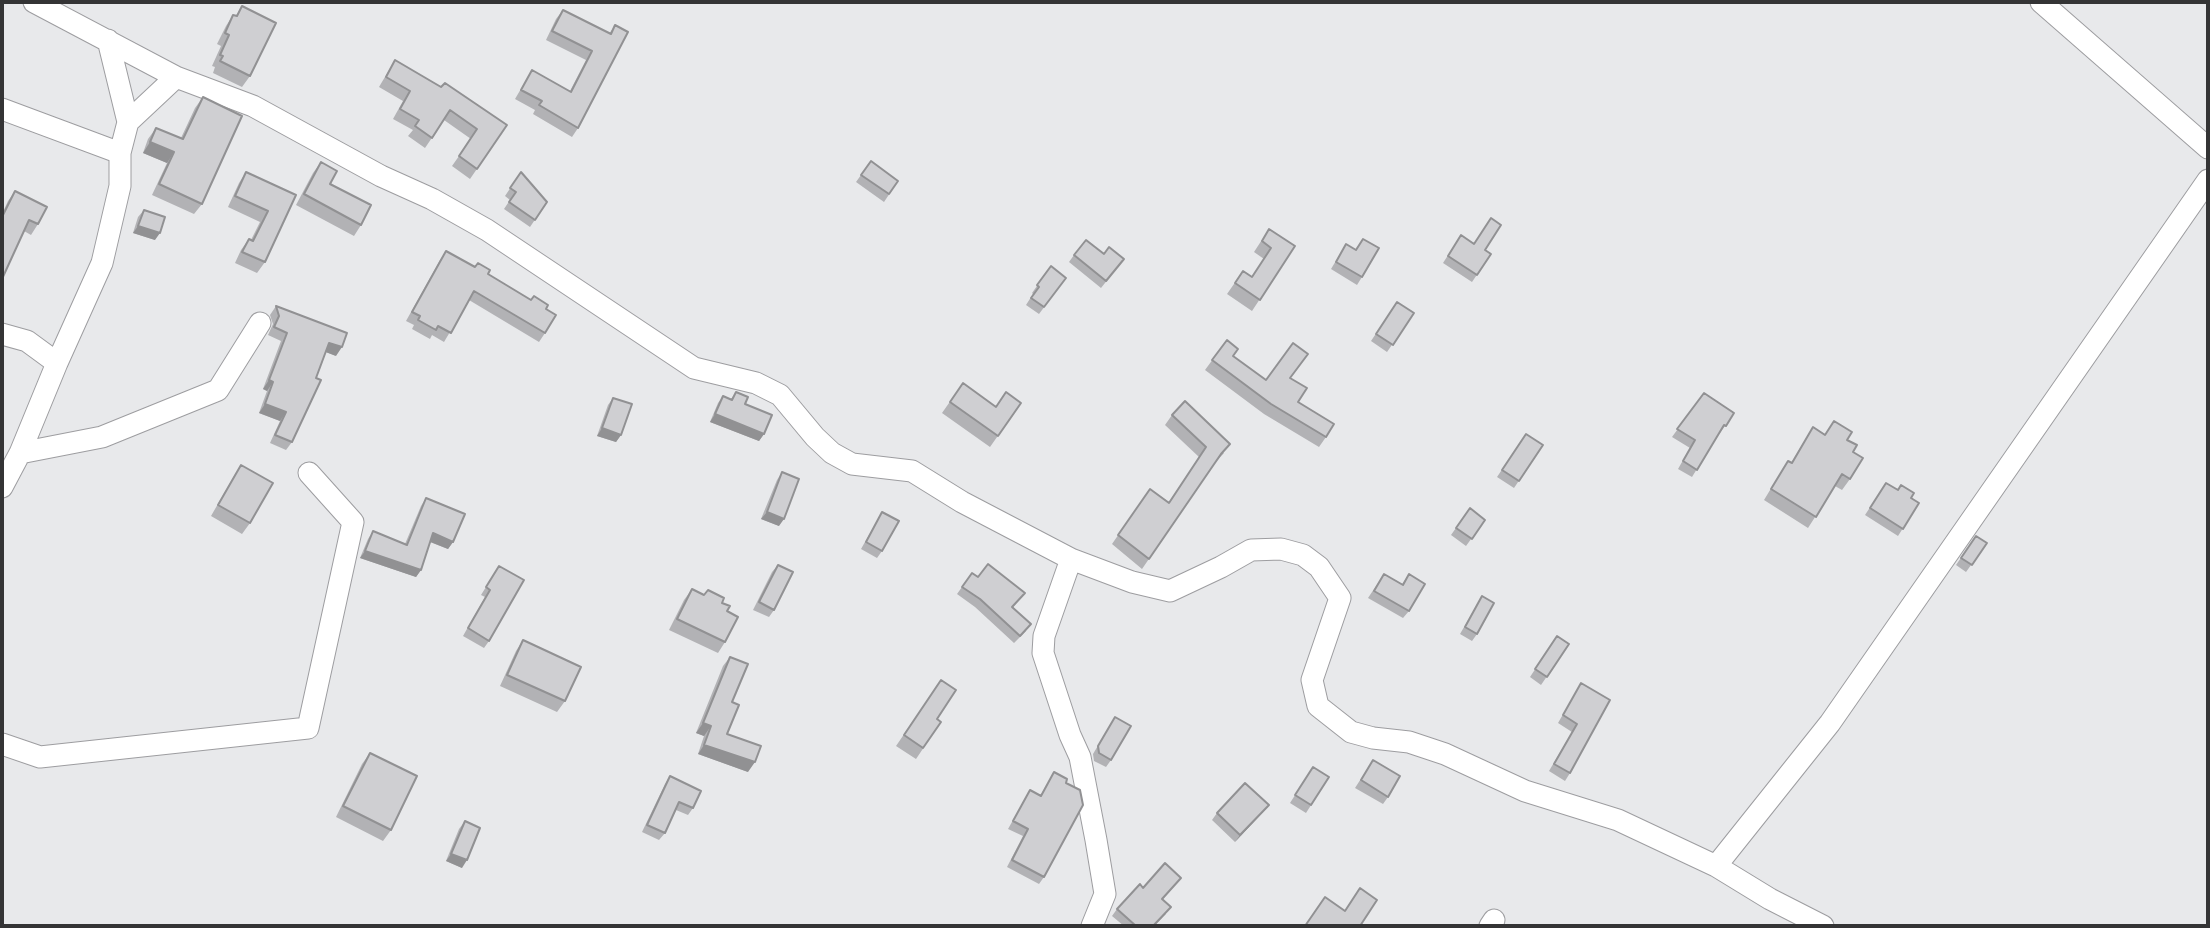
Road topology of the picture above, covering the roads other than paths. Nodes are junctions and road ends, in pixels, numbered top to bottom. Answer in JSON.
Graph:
{"nodes":[{"id":1,"x":34,"y":2,"type":"edge"},
{"id":2,"x":2041,"y":2,"type":"edge"},
{"id":3,"x":108,"y":40,"type":"junction"},
{"id":4,"x":176,"y":77,"type":"junction"},
{"id":5,"x":2,"y":109,"type":"edge"},
{"id":6,"x":128,"y":122,"type":"junction"},
{"id":7,"x":2208,"y":148,"type":"edge"},
{"id":8,"x":120,"y":153,"type":"junction"},
{"id":9,"x":2208,"y":180,"type":"edge"},
{"id":10,"x":260,"y":323,"type":"dead end"},
{"id":11,"x":2,"y":334,"type":"edge"},
{"id":12,"x":57,"y":363,"type":"junction"},
{"id":13,"x":20,"y":453,"type":"junction"},
{"id":14,"x":309,"y":473,"type":"dead end"},
{"id":15,"x":2,"y":487,"type":"edge"},
{"id":16,"x":1070,"y":559,"type":"junction"},
{"id":17,"x":2,"y":744,"type":"edge"},
{"id":18,"x":1716,"y":866,"type":"junction"},
{"id":19,"x":1092,"y":926,"type":"edge"},
{"id":20,"x":1823,"y":926,"type":"edge"}],
"edges":[{"from":1,"to":3,"type":"street"},
{"from":2,"to":7,"type":"street"},
{"from":3,"to":4,"type":"street"},
{"from":3,"to":6,"type":"street"},
{"from":4,"to":6,"type":"street"},
{"from":4,"to":16,"type":"street"},
{"from":5,"to":8,"type":"street"},
{"from":6,"to":8,"type":"street"},
{"from":8,"to":12,"type":"street"},
{"from":9,"to":18,"type":"street"},
{"from":10,"to":13,"type":"street"},
{"from":11,"to":12,"type":"street"},
{"from":12,"to":13,"type":"street"},
{"from":13,"to":15,"type":"street"},
{"from":14,"to":17,"type":"street"},
{"from":16,"to":18,"type":"street"},
{"from":16,"to":19,"type":"street"},
{"from":18,"to":20,"type":"street"}]}
